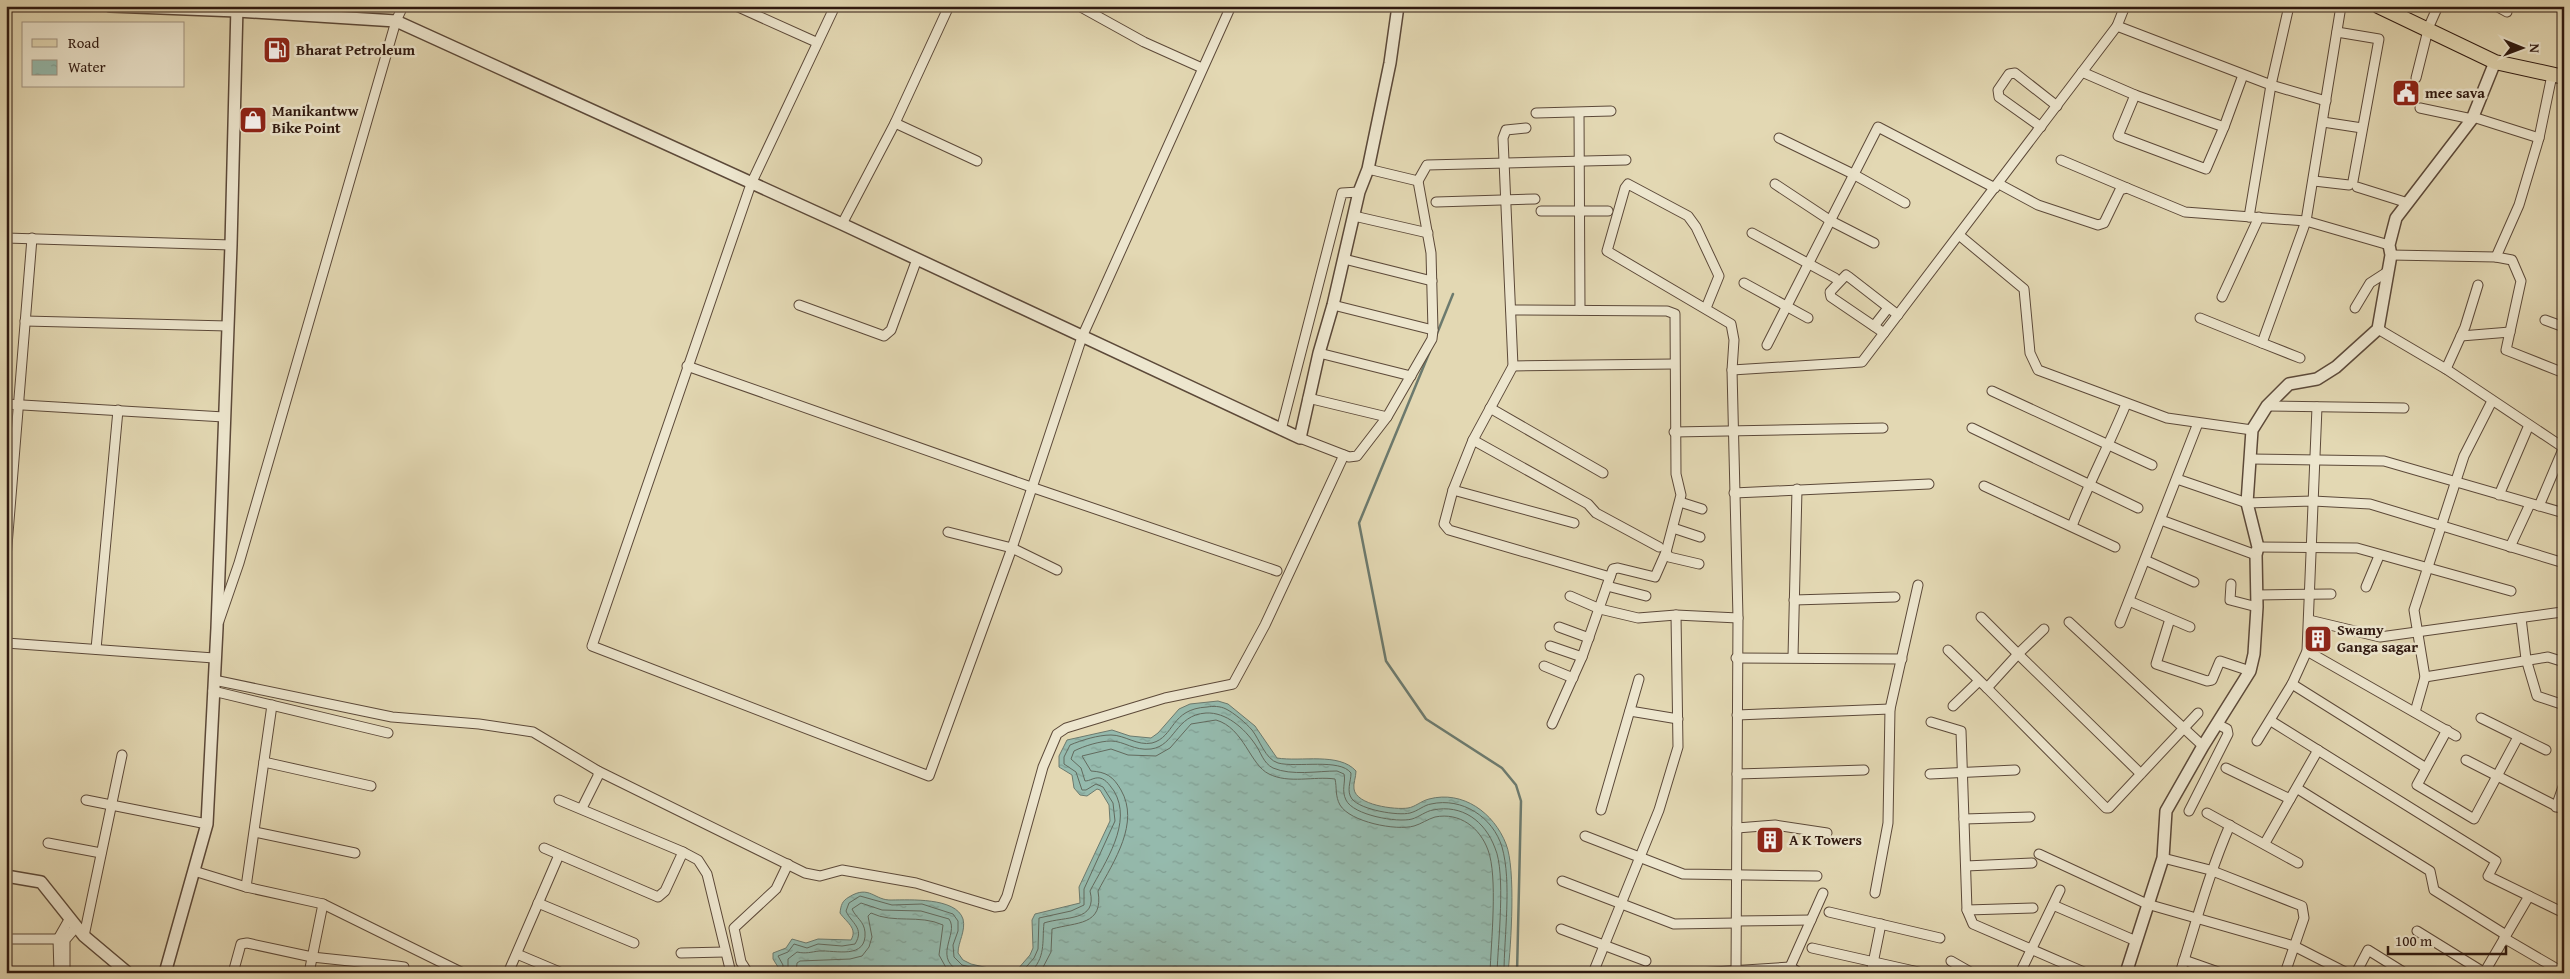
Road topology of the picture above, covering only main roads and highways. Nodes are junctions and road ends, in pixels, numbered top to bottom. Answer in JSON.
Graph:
{"nodes":[{"id":1,"x":2378,"y":6,"type":"edge"},
{"id":2,"x":2396,"y":6,"type":"edge"},
{"id":3,"x":2429,"y":27,"type":"junction"},
{"id":4,"x":2560,"y":74,"type":"edge"}],
"edges":[{"from":1,"to":3,"type":"main road"},
{"from":2,"to":3,"type":"main road"},
{"from":3,"to":4,"type":"main road"},
{"from":3,"to":4,"type":"main road"}]}
